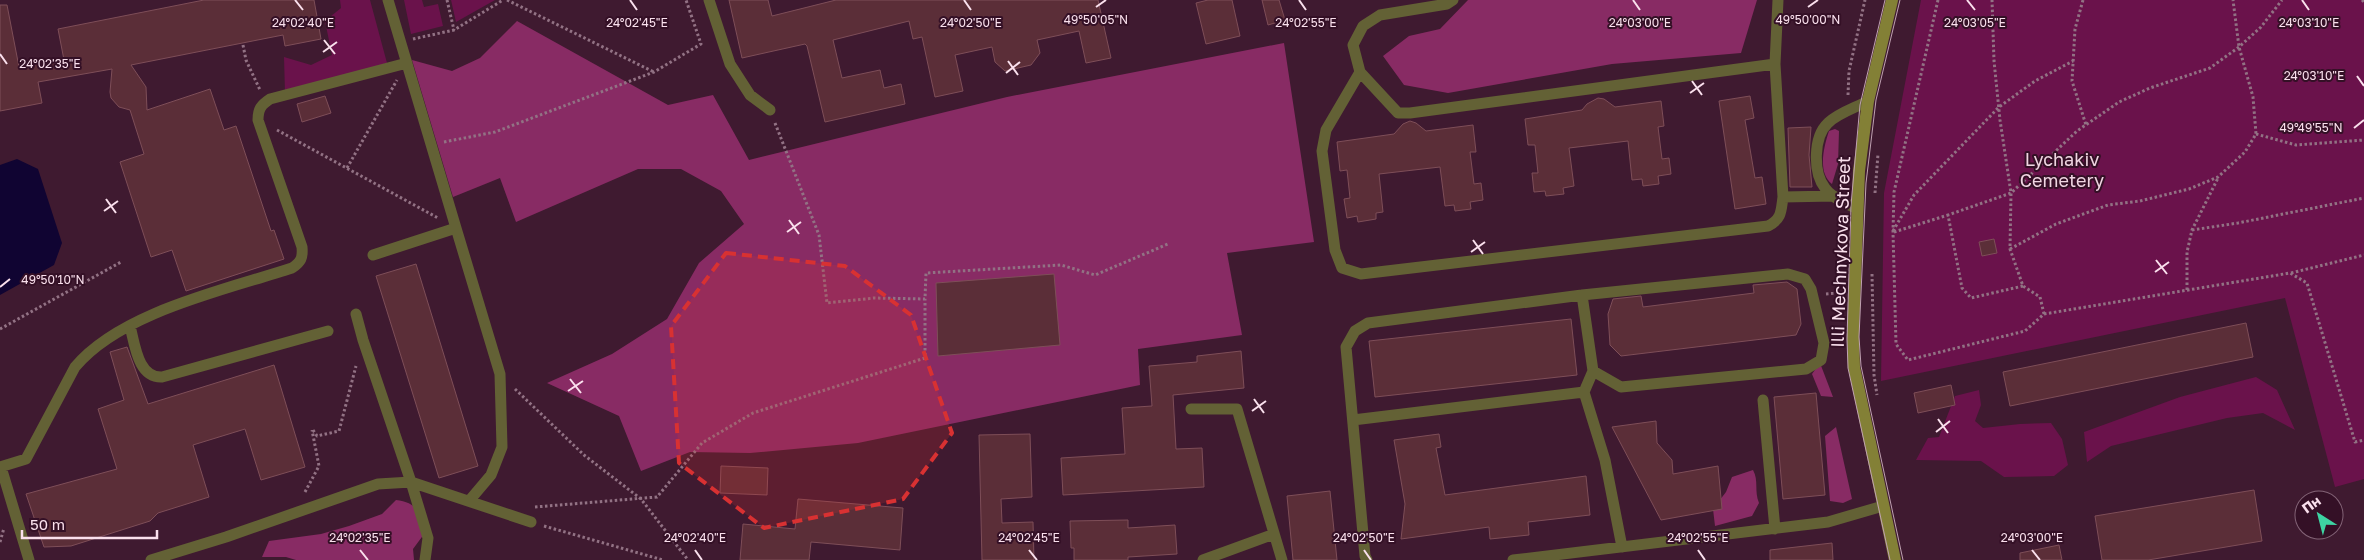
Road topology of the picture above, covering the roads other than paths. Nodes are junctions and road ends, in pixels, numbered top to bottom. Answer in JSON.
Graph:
{"nodes":[{"id":1,"x":388,"y":0,"type":"edge"},
{"id":2,"x":709,"y":0,"type":"edge"},
{"id":3,"x":1452,"y":0,"type":"edge"},
{"id":4,"x":1778,"y":0,"type":"edge"},
{"id":5,"x":1892,"y":0,"type":"edge"},
{"id":6,"x":407,"y":63,"type":"junction"},
{"id":7,"x":1775,"y":64,"type":"junction"},
{"id":8,"x":1360,"y":72,"type":"junction"},
{"id":9,"x":1868,"y":101,"type":"junction"},
{"id":10,"x":770,"y":110,"type":"road end"},
{"id":11,"x":1783,"y":196,"type":"junction"},
{"id":12,"x":1834,"y":196,"type":"junction"},
{"id":13,"x":1857,"y":208,"type":"junction"},
{"id":14,"x":456,"y":228,"type":"junction"},
{"id":15,"x":373,"y":255,"type":"dead end"},
{"id":16,"x":1582,"y":295,"type":"junction"},
{"id":17,"x":356,"y":314,"type":"dead end"},
{"id":18,"x":130,"y":326,"type":"junction"},
{"id":19,"x":328,"y":331,"type":"dead end"},
{"id":20,"x":1593,"y":371,"type":"junction"},
{"id":21,"x":1584,"y":392,"type":"junction"},
{"id":22,"x":1763,"y":400,"type":"dead end"},
{"id":23,"x":1191,"y":409,"type":"dead end"},
{"id":24,"x":1353,"y":420,"type":"junction"},
{"id":25,"x":0,"y":467,"type":"edge"},
{"id":26,"x":412,"y":482,"type":"junction"},
{"id":27,"x":469,"y":501,"type":"junction"},
{"id":28,"x":1883,"y":506,"type":"junction"},
{"id":29,"x":531,"y":522,"type":"road end"},
{"id":30,"x":1775,"y":529,"type":"junction"},
{"id":31,"x":1274,"y":534,"type":"junction"},
{"id":32,"x":1622,"y":547,"type":"junction"},
{"id":33,"x":189,"y":554,"type":"edge"},
{"id":34,"x":29,"y":560,"type":"edge"},
{"id":35,"x":151,"y":560,"type":"edge"},
{"id":36,"x":424,"y":560,"type":"edge"},
{"id":37,"x":1204,"y":560,"type":"edge"},
{"id":38,"x":1282,"y":560,"type":"edge"},
{"id":39,"x":1367,"y":560,"type":"edge"},
{"id":40,"x":1513,"y":560,"type":"edge"},
{"id":41,"x":1895,"y":560,"type":"edge"}],
"edges":[{"from":1,"to":6,"type":"lane"},
{"from":2,"to":10,"type":"lane"},
{"from":3,"to":8,"type":"lane"},
{"from":4,"to":7,"type":"lane"},
{"from":5,"to":9,"type":"main road","name":"Illi Mechnykova Street"},
{"from":6,"to":14,"type":"lane"},
{"from":6,"to":18,"type":"lane"},
{"from":7,"to":8,"type":"lane"},
{"from":7,"to":11,"type":"lane"},
{"from":8,"to":11,"type":"lane"},
{"from":9,"to":12,"type":"lane"},
{"from":9,"to":13,"type":"main road","name":"Illi Mechnykova Street"},
{"from":11,"to":12,"type":"lane"},
{"from":12,"to":13,"type":"lane"},
{"from":13,"to":28,"type":"main road","name":"Illi Mechnykova Street"},
{"from":14,"to":15,"type":"lane"},
{"from":14,"to":27,"type":"lane"},
{"from":16,"to":20,"type":"lane"},
{"from":16,"to":20,"type":"lane"},
{"from":16,"to":24,"type":"lane"},
{"from":17,"to":26,"type":"lane"},
{"from":18,"to":19,"type":"lane"},
{"from":18,"to":25,"type":"lane"},
{"from":20,"to":21,"type":"lane"},
{"from":21,"to":24,"type":"lane"},
{"from":21,"to":32,"type":"lane"},
{"from":22,"to":30,"type":"lane"},
{"from":23,"to":31,"type":"lane"},
{"from":24,"to":39,"type":"lane"},
{"from":25,"to":34,"type":"lane"},
{"from":26,"to":27,"type":"lane"},
{"from":26,"to":33,"type":"lane"},
{"from":26,"to":36,"type":"lane"},
{"from":27,"to":29,"type":"lane"},
{"from":28,"to":30,"type":"lane"},
{"from":28,"to":41,"type":"main road","name":"Illi Mechnykova Street"},
{"from":30,"to":32,"type":"lane"},
{"from":31,"to":37,"type":"lane"},
{"from":31,"to":38,"type":"lane"},
{"from":32,"to":40,"type":"lane"},
{"from":33,"to":35,"type":"lane"}]}
